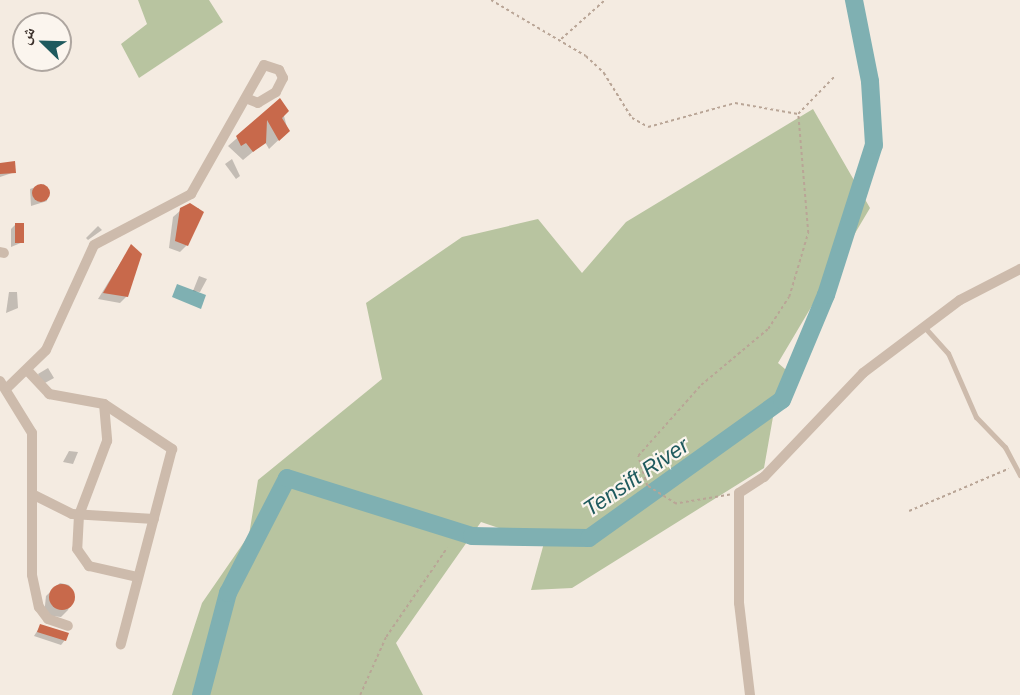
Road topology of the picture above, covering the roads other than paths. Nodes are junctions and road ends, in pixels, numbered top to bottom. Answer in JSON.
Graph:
{"nodes":[{"id":1,"x":248,"y":99,"type":"dead end"},
{"id":2,"x":1020,"y":269,"type":"edge"},
{"id":3,"x":927,"y":330,"type":"junction"},
{"id":4,"x":27,"y":370,"type":"junction"},
{"id":5,"x":4,"y":384,"type":"edge"},
{"id":6,"x":104,"y":404,"type":"junction"},
{"id":7,"x":1020,"y":475,"type":"edge"},
{"id":8,"x":34,"y":495,"type":"junction"},
{"id":9,"x":80,"y":515,"type":"junction"},
{"id":10,"x":154,"y":519,"type":"junction"},
{"id":11,"x":137,"y":577,"type":"junction"},
{"id":12,"x":68,"y":626,"type":"dead end"},
{"id":13,"x":121,"y":644,"type":"dead end"},
{"id":14,"x":750,"y":695,"type":"edge"}],
"edges":[{"from":1,"to":4,"type":"street"},
{"from":2,"to":3,"type":"street"},
{"from":3,"to":7,"type":"lane"},
{"from":3,"to":14,"type":"street"},
{"from":4,"to":5,"type":"street"},
{"from":4,"to":6,"type":"street"},
{"from":5,"to":8,"type":"street"},
{"from":6,"to":9,"type":"street"},
{"from":6,"to":10,"type":"street"},
{"from":8,"to":9,"type":"street"},
{"from":8,"to":12,"type":"street"},
{"from":9,"to":10,"type":"street"},
{"from":9,"to":11,"type":"street"},
{"from":10,"to":11,"type":"street"},
{"from":11,"to":13,"type":"street"}]}
